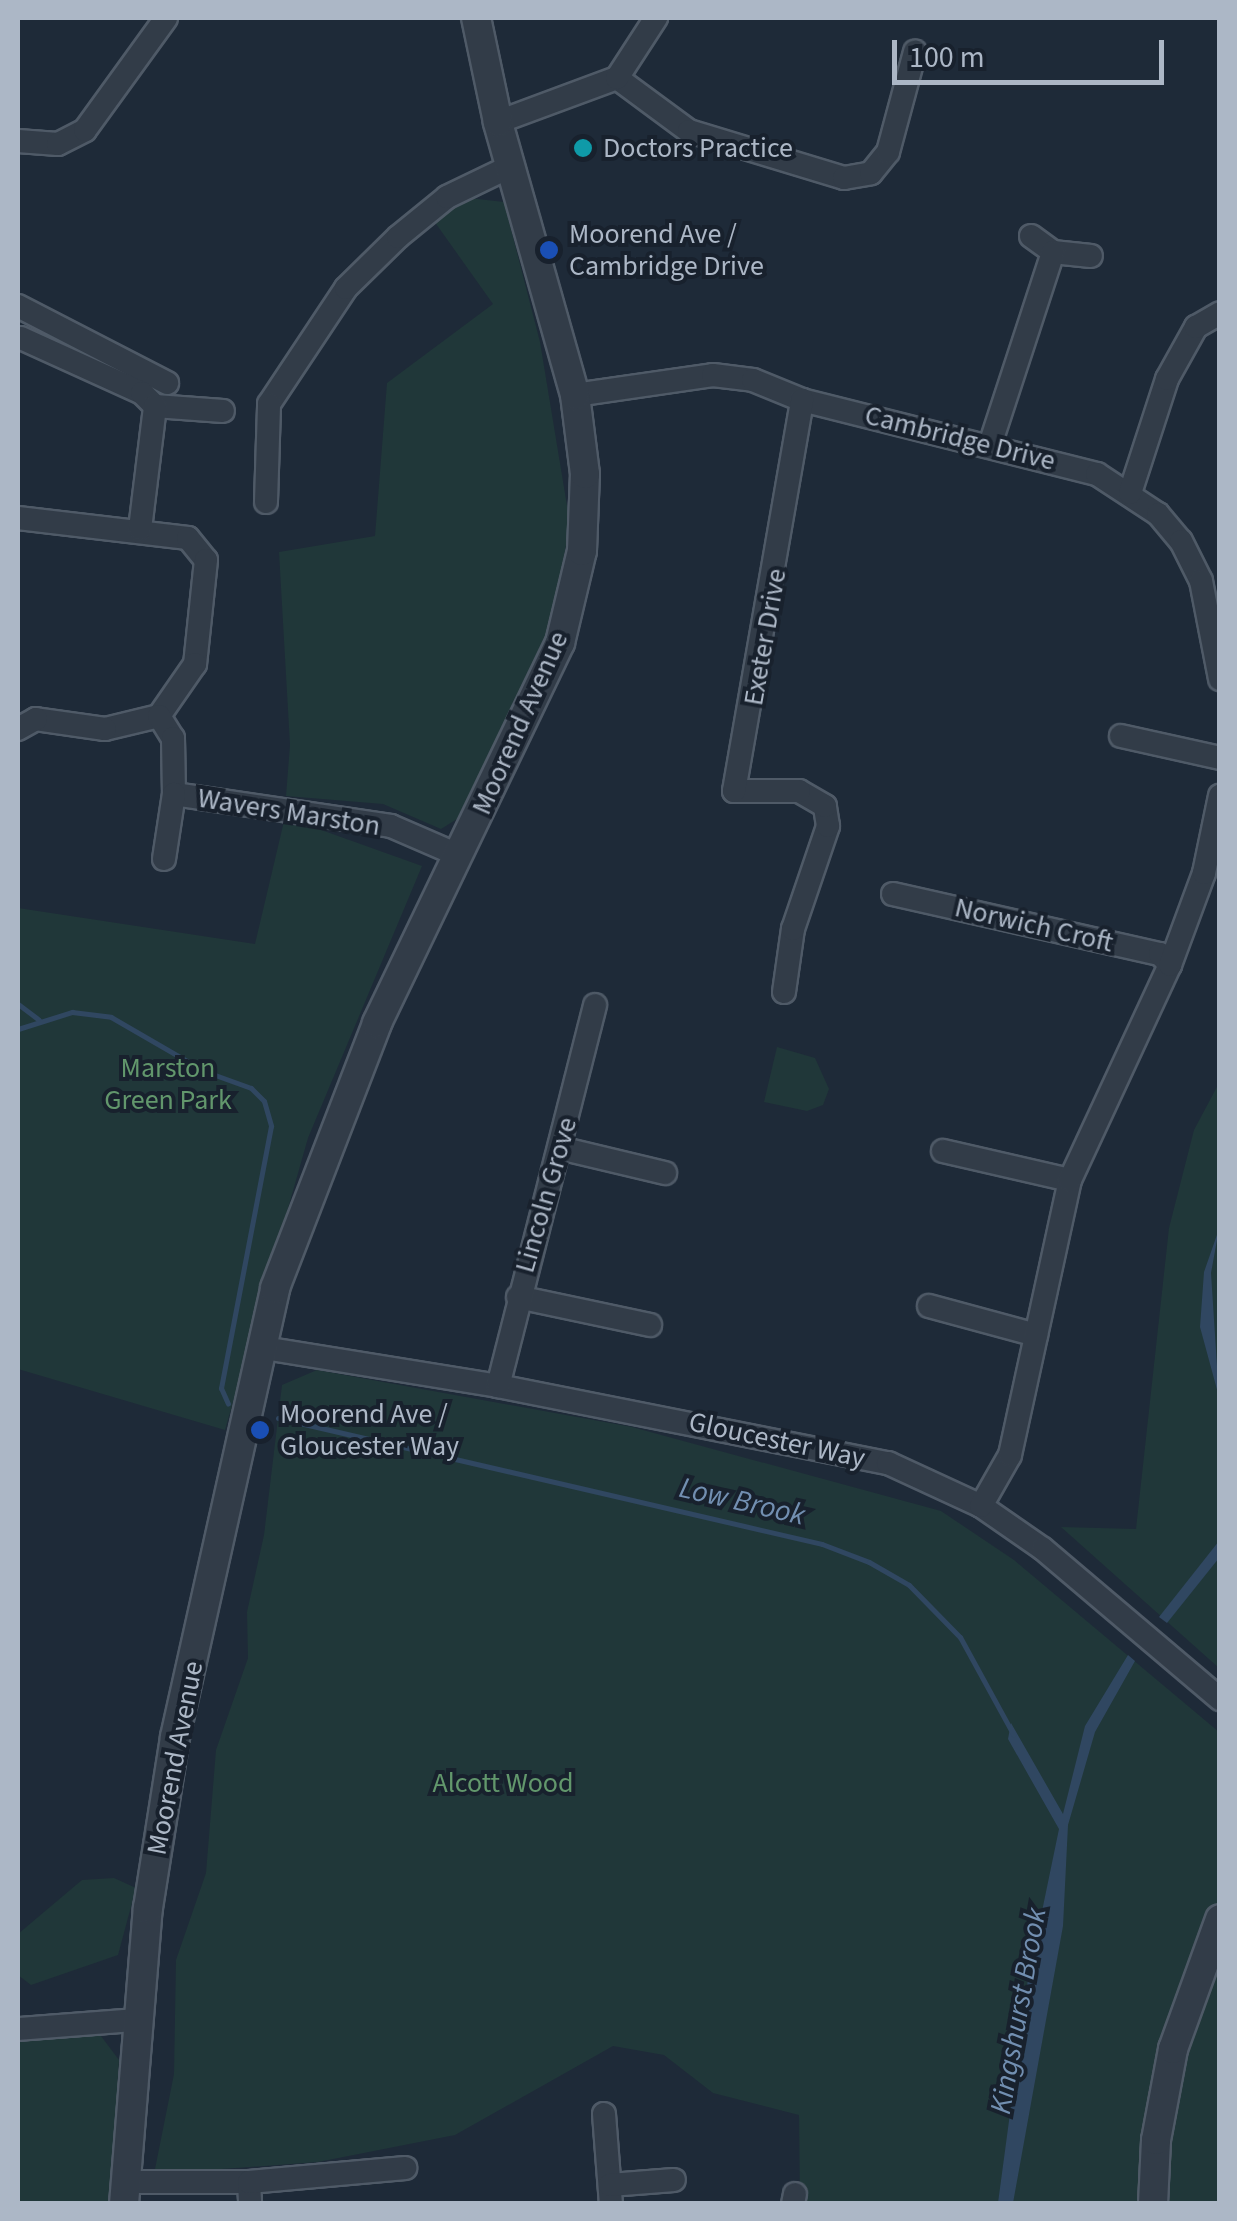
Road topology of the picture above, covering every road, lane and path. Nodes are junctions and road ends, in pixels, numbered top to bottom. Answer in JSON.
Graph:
{"nodes":[{"id":1,"x":166,"y":18,"type":"edge"},
{"id":2,"x":476,"y":18,"type":"edge"},
{"id":3,"x":656,"y":18,"type":"edge"},
{"id":4,"x":915,"y":52,"type":"dead end"},
{"id":5,"x":617,"y":78,"type":"junction"},
{"id":6,"x":498,"y":122,"type":"junction"},
{"id":7,"x":18,"y":141,"type":"edge"},
{"id":8,"x":511,"y":166,"type":"junction"},
{"id":9,"x":1032,"y":236,"type":"dead end"},
{"id":10,"x":1053,"y":252,"type":"junction"},
{"id":11,"x":1090,"y":256,"type":"dead end"},
{"id":12,"x":18,"y":306,"type":"edge"},
{"id":13,"x":1220,"y":312,"type":"edge"},
{"id":14,"x":21,"y":338,"type":"dead end"},
{"id":15,"x":168,"y":383,"type":"dead end"},
{"id":16,"x":575,"y":394,"type":"junction"},
{"id":17,"x":802,"y":400,"type":"junction"},
{"id":18,"x":155,"y":406,"type":"junction"},
{"id":19,"x":223,"y":412,"type":"dead end"},
{"id":20,"x":990,"y":446,"type":"junction"},
{"id":21,"x":1130,"y":493,"type":"junction"},
{"id":22,"x":266,"y":502,"type":"dead end"},
{"id":23,"x":18,"y":518,"type":"edge"},
{"id":24,"x":140,"y":529,"type":"junction"},
{"id":25,"x":1220,"y":679,"type":"edge"},
{"id":26,"x":159,"y":716,"type":"junction"},
{"id":27,"x":18,"y":729,"type":"edge"},
{"id":28,"x":1121,"y":736,"type":"dead end"},
{"id":29,"x":1220,"y":758,"type":"edge"},
{"id":30,"x":174,"y":794,"type":"junction"},
{"id":31,"x":1220,"y":796,"type":"edge"},
{"id":32,"x":458,"y":856,"type":"junction"},
{"id":33,"x":164,"y":859,"type":"dead end"},
{"id":34,"x":893,"y":894,"type":"dead end"},
{"id":35,"x":1170,"y":965,"type":"junction"},
{"id":36,"x":784,"y":992,"type":"dead end"},
{"id":37,"x":595,"y":1006,"type":"dead end"},
{"id":38,"x":560,"y":1148,"type":"junction"},
{"id":39,"x":943,"y":1151,"type":"dead end"},
{"id":40,"x":665,"y":1172,"type":"dead end"},
{"id":41,"x":1070,"y":1180,"type":"junction"},
{"id":42,"x":518,"y":1297,"type":"junction"},
{"id":43,"x":929,"y":1306,"type":"dead end"},
{"id":44,"x":650,"y":1326,"type":"dead end"},
{"id":45,"x":1036,"y":1335,"type":"junction"},
{"id":46,"x":264,"y":1348,"type":"junction"},
{"id":47,"x":498,"y":1386,"type":"junction"},
{"id":48,"x":981,"y":1506,"type":"junction"},
{"id":49,"x":1220,"y":1699,"type":"edge"},
{"id":50,"x":1220,"y":1919,"type":"edge"},
{"id":51,"x":136,"y":2020,"type":"junction"},
{"id":52,"x":18,"y":2029,"type":"edge"},
{"id":53,"x":604,"y":2114,"type":"dead end"},
{"id":54,"x":405,"y":2168,"type":"dead end"},
{"id":55,"x":674,"y":2180,"type":"dead end"},
{"id":56,"x":124,"y":2193,"type":"edge"},
{"id":57,"x":249,"y":2193,"type":"edge"},
{"id":58,"x":610,"y":2194,"type":"edge"},
{"id":59,"x":1153,"y":2204,"type":"edge"}],
"edges":[{"from":1,"to":7,"type":"street"},
{"from":2,"to":6,"type":"street","name":"Moorend Avenue"},
{"from":3,"to":5,"type":"street"},
{"from":4,"to":5,"type":"street"},
{"from":5,"to":6,"type":"street"},
{"from":6,"to":8,"type":"street","name":"Moorend Avenue"},
{"from":8,"to":16,"type":"street","name":"Moorend Avenue"},
{"from":8,"to":22,"type":"street"},
{"from":9,"to":10,"type":"street"},
{"from":10,"to":11,"type":"street"},
{"from":10,"to":20,"type":"street"},
{"from":12,"to":15,"type":"street"},
{"from":13,"to":21,"type":"street"},
{"from":14,"to":18,"type":"street"},
{"from":16,"to":17,"type":"street","name":"Cambridge Drive"},
{"from":16,"to":32,"type":"street","name":"Moorend Avenue"},
{"from":17,"to":20,"type":"street","name":"Cambridge Drive"},
{"from":17,"to":36,"type":"street","name":"Exeter Drive"},
{"from":18,"to":19,"type":"street"},
{"from":18,"to":24,"type":"street"},
{"from":20,"to":21,"type":"street","name":"Cambridge Drive"},
{"from":21,"to":25,"type":"street","name":"Cambridge Drive"},
{"from":23,"to":24,"type":"street"},
{"from":24,"to":26,"type":"street"},
{"from":26,"to":27,"type":"street"},
{"from":26,"to":30,"type":"street","name":"Wavers Marston"},
{"from":28,"to":29,"type":"street"},
{"from":30,"to":32,"type":"street","name":"Wavers Marston"},
{"from":30,"to":33,"type":"street","name":"Wavers Marston"},
{"from":31,"to":35,"type":"street"},
{"from":32,"to":46,"type":"street","name":"Moorend Avenue"},
{"from":34,"to":35,"type":"street","name":"Norwich Croft"},
{"from":35,"to":41,"type":"street"},
{"from":37,"to":38,"type":"street","name":"Lincoln Grove"},
{"from":38,"to":40,"type":"street"},
{"from":38,"to":42,"type":"street","name":"Lincoln Grove"},
{"from":39,"to":41,"type":"street"},
{"from":41,"to":45,"type":"street"},
{"from":42,"to":44,"type":"street"},
{"from":42,"to":47,"type":"street","name":"Lincoln Grove"},
{"from":43,"to":45,"type":"street"},
{"from":45,"to":48,"type":"street"},
{"from":46,"to":47,"type":"street","name":"Gloucester Way"},
{"from":46,"to":51,"type":"street","name":"Moorend Avenue"},
{"from":47,"to":48,"type":"street","name":"Gloucester Way"},
{"from":48,"to":49,"type":"street","name":"Gloucester Way"},
{"from":50,"to":59,"type":"street"},
{"from":51,"to":52,"type":"street"},
{"from":51,"to":56,"type":"street","name":"Moorend Avenue"},
{"from":53,"to":58,"type":"street"},
{"from":54,"to":57,"type":"street"},
{"from":55,"to":58,"type":"street"},
{"from":56,"to":57,"type":"street"}]}
